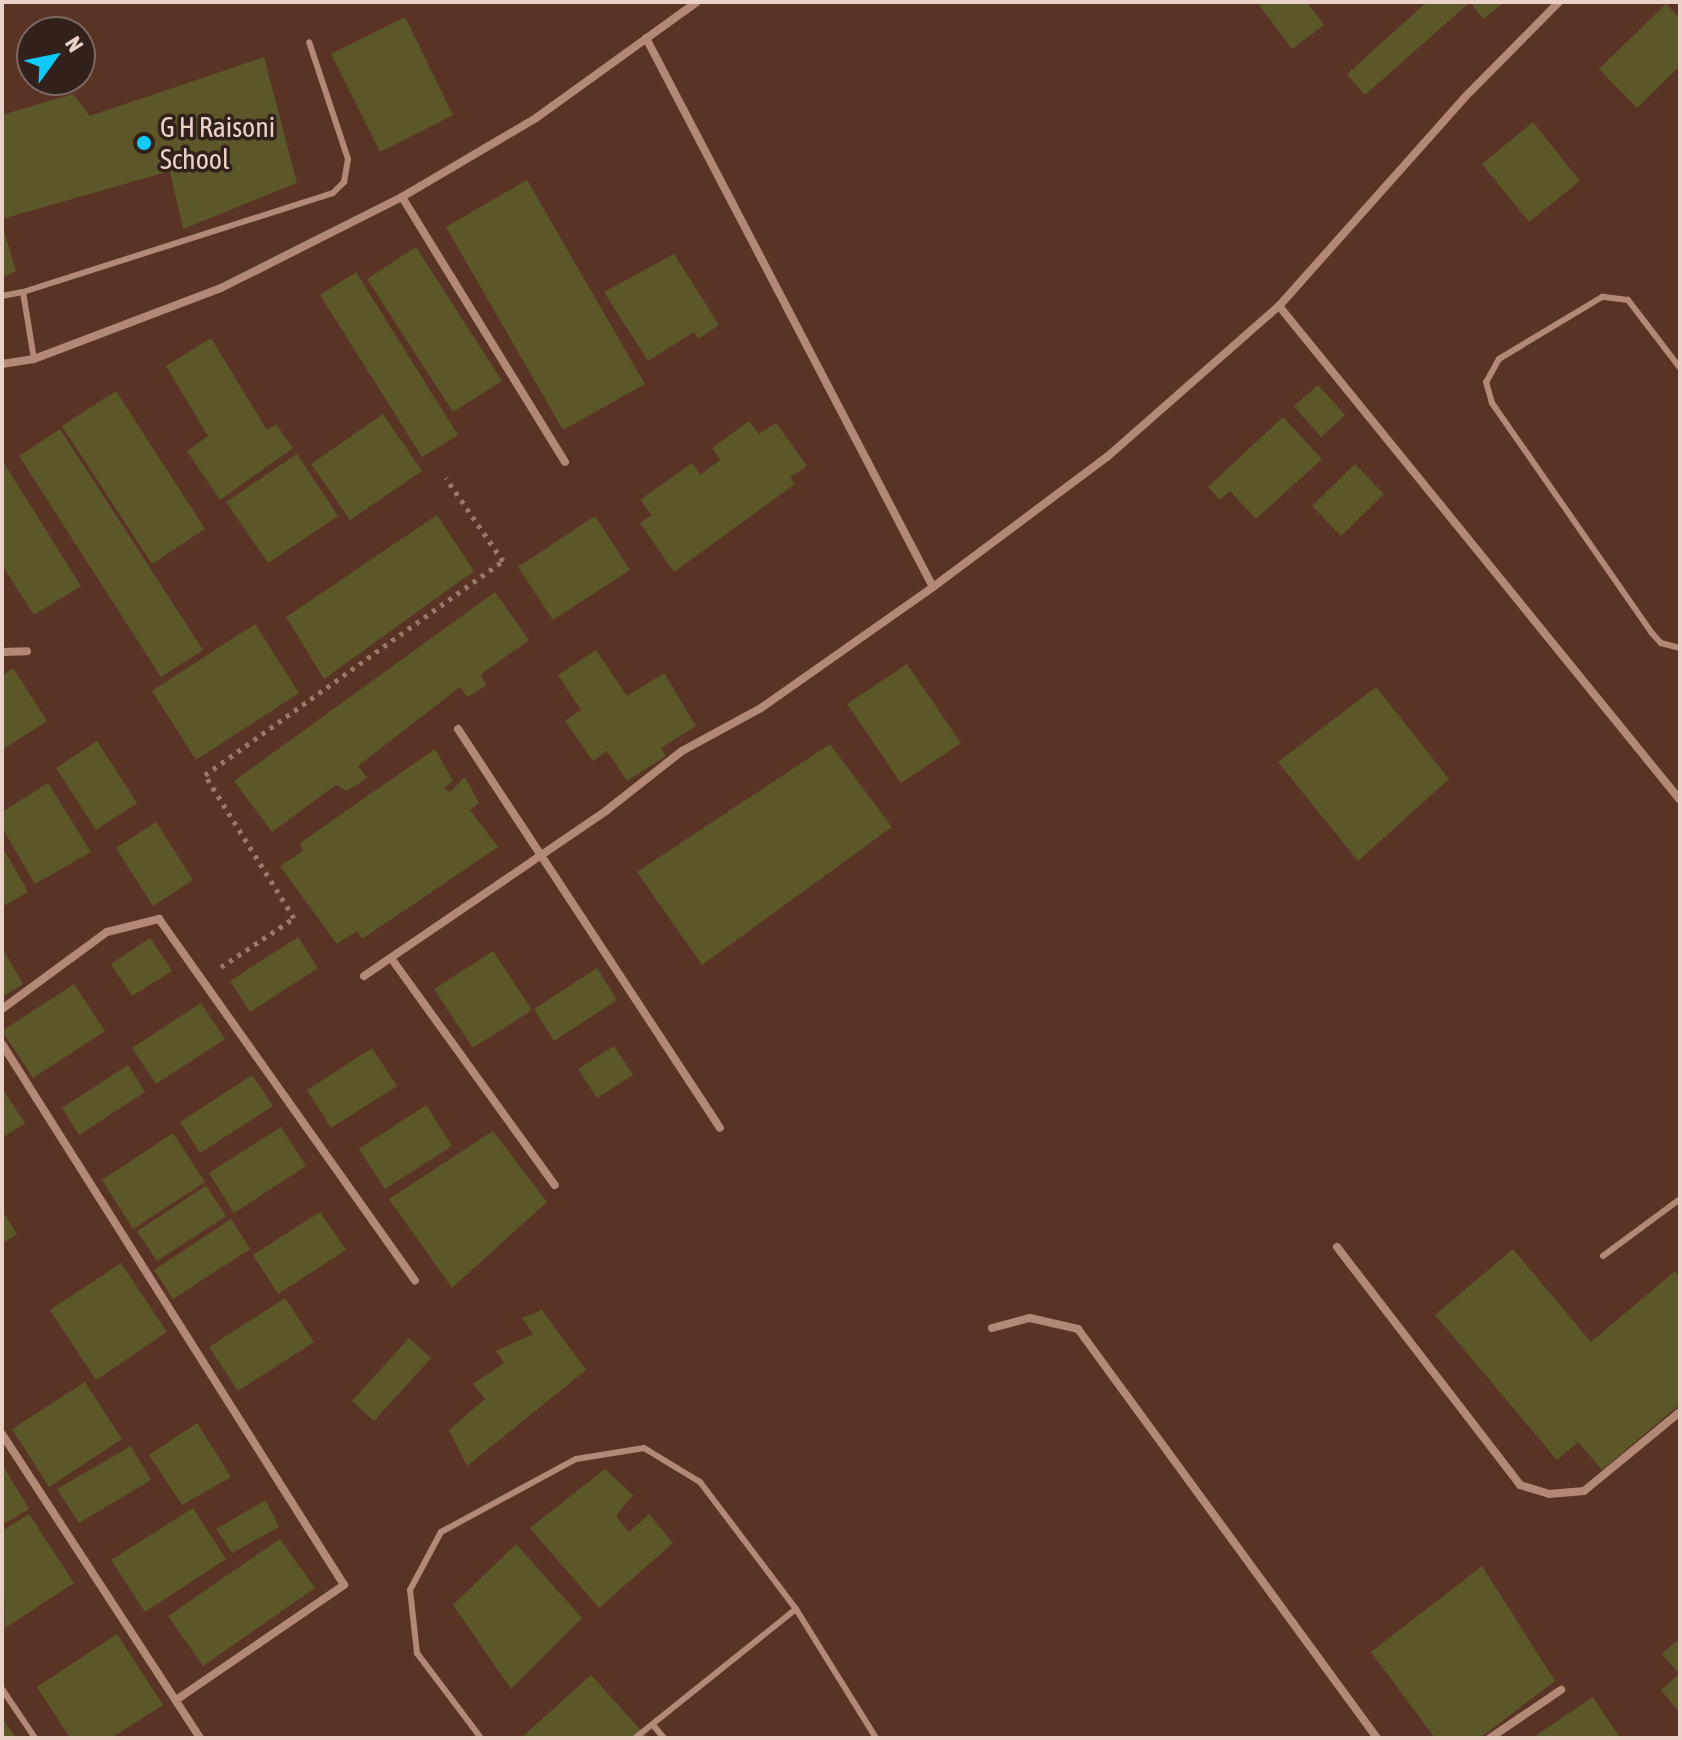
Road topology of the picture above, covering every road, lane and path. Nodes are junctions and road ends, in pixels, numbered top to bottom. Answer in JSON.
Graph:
{"nodes":[{"id":1,"x":697,"y":2,"type":"edge"},
{"id":2,"x":1559,"y":2,"type":"edge"},
{"id":3,"x":684,"y":5,"type":"edge"},
{"id":4,"x":646,"y":38,"type":"junction"},
{"id":5,"x":309,"y":42,"type":"dead end"},
{"id":6,"x":402,"y":197,"type":"junction"},
{"id":7,"x":23,"y":292,"type":"junction"},
{"id":8,"x":2,"y":296,"type":"edge"},
{"id":9,"x":1279,"y":306,"type":"junction"},
{"id":10,"x":34,"y":359,"type":"junction"},
{"id":11,"x":2,"y":364,"type":"edge"},
{"id":12,"x":1680,"y":368,"type":"edge"},
{"id":13,"x":565,"y":462,"type":"dead end"},
{"id":14,"x":446,"y":478,"type":"dead end"},
{"id":15,"x":933,"y":587,"type":"junction"},
{"id":16,"x":1680,"y":648,"type":"edge"},
{"id":17,"x":27,"y":651,"type":"dead end"},
{"id":18,"x":2,"y":652,"type":"edge"},
{"id":19,"x":458,"y":729,"type":"dead end"},
{"id":20,"x":1680,"y":800,"type":"edge"},
{"id":21,"x":541,"y":855,"type":"junction"},
{"id":22,"x":391,"y":958,"type":"junction"},
{"id":23,"x":364,"y":976,"type":"dead end"},
{"id":24,"x":203,"y":979,"type":"junction"},
{"id":25,"x":2,"y":1009,"type":"edge"},
{"id":26,"x":2,"y":1044,"type":"edge"},
{"id":27,"x":720,"y":1128,"type":"dead end"},
{"id":28,"x":555,"y":1185,"type":"dead end"},
{"id":29,"x":1680,"y":1199,"type":"edge"},
{"id":30,"x":1337,"y":1247,"type":"dead end"},
{"id":31,"x":1603,"y":1256,"type":"dead end"},
{"id":32,"x":415,"y":1280,"type":"dead end"},
{"id":33,"x":992,"y":1328,"type":"dead end"},
{"id":34,"x":1680,"y":1412,"type":"edge"},
{"id":35,"x":2,"y":1434,"type":"edge"},
{"id":36,"x":796,"y":1609,"type":"junction"},
{"id":37,"x":2,"y":1689,"type":"edge"},
{"id":38,"x":1561,"y":1690,"type":"dead end"},
{"id":39,"x":176,"y":1700,"type":"junction"},
{"id":40,"x":653,"y":1725,"type":"junction"},
{"id":41,"x":35,"y":1738,"type":"edge"},
{"id":42,"x":200,"y":1738,"type":"edge"},
{"id":43,"x":481,"y":1738,"type":"edge"},
{"id":44,"x":635,"y":1738,"type":"edge"},
{"id":45,"x":664,"y":1738,"type":"edge"},
{"id":46,"x":876,"y":1738,"type":"edge"},
{"id":47,"x":1377,"y":1738,"type":"edge"},
{"id":48,"x":1490,"y":1738,"type":"edge"}],
"edges":[{"from":1,"to":3,"type":"street"},
{"from":2,"to":9,"type":"street"},
{"from":3,"to":4,"type":"street"},
{"from":4,"to":6,"type":"street"},
{"from":4,"to":15,"type":"street"},
{"from":5,"to":7,"type":"lane"},
{"from":6,"to":10,"type":"street"},
{"from":6,"to":13,"type":"street"},
{"from":7,"to":8,"type":"lane"},
{"from":7,"to":10,"type":"lane"},
{"from":9,"to":15,"type":"street"},
{"from":9,"to":20,"type":"street"},
{"from":10,"to":11,"type":"street"},
{"from":12,"to":16,"type":"lane"},
{"from":14,"to":24,"type":"path"},
{"from":15,"to":21,"type":"street"},
{"from":17,"to":18,"type":"street"},
{"from":19,"to":21,"type":"street"},
{"from":21,"to":22,"type":"street"},
{"from":21,"to":27,"type":"street"},
{"from":22,"to":23,"type":"street"},
{"from":22,"to":28,"type":"street"},
{"from":24,"to":25,"type":"street"},
{"from":24,"to":32,"type":"street"},
{"from":26,"to":39,"type":"street"},
{"from":29,"to":31,"type":"lane"},
{"from":30,"to":34,"type":"street"},
{"from":33,"to":47,"type":"street"},
{"from":35,"to":39,"type":"street"},
{"from":36,"to":40,"type":"lane"},
{"from":36,"to":43,"type":"lane"},
{"from":36,"to":46,"type":"lane"},
{"from":37,"to":41,"type":"lane"},
{"from":38,"to":48,"type":"street"},
{"from":39,"to":42,"type":"street"},
{"from":40,"to":44,"type":"lane"},
{"from":40,"to":45,"type":"lane"}]}
